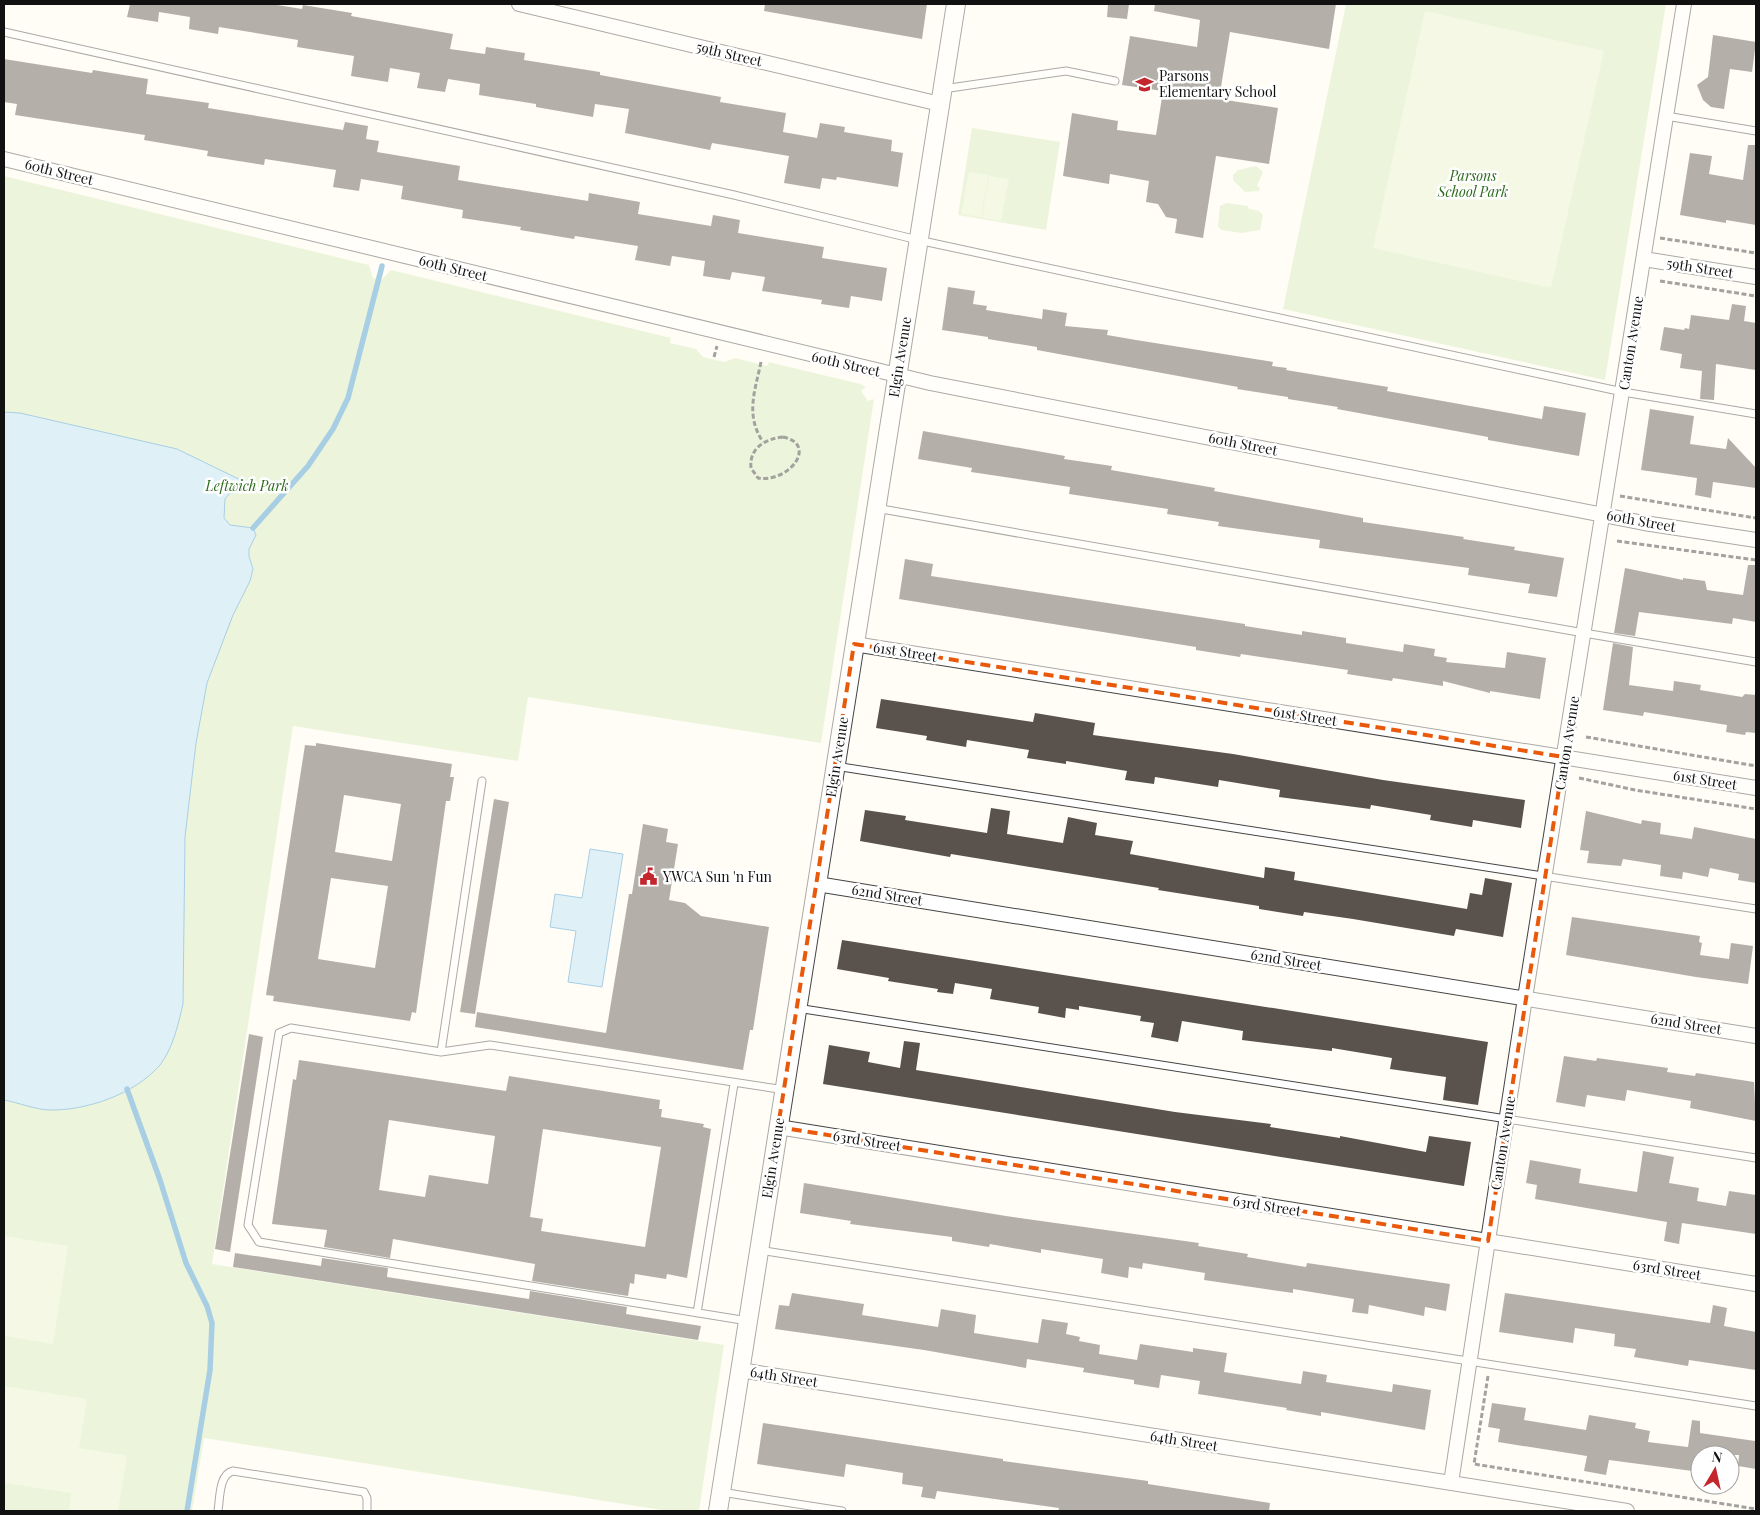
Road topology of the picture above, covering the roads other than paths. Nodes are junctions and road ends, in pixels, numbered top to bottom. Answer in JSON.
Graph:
{"nodes":[{"id":1,"x":519,"y":4,"type":"edge"},
{"id":2,"x":956,"y":4,"type":"edge"},
{"id":3,"x":1684,"y":4,"type":"edge"},
{"id":4,"x":4,"y":32,"type":"edge"},
{"id":5,"x":1116,"y":81,"type":"dead end"},
{"id":6,"x":941,"y":96,"type":"junction"},
{"id":7,"x":1666,"y":116,"type":"junction"},
{"id":8,"x":1756,"y":131,"type":"edge"},
{"id":9,"x":4,"y":159,"type":"edge"},
{"id":10,"x":918,"y":240,"type":"junction"},
{"id":11,"x":1644,"y":259,"type":"junction"},
{"id":12,"x":1756,"y":277,"type":"edge"},
{"id":13,"x":897,"y":375,"type":"junction"},
{"id":14,"x":1623,"y":392,"type":"junction"},
{"id":15,"x":1756,"y":414,"type":"edge"},
{"id":16,"x":876,"y":508,"type":"junction"},
{"id":17,"x":1603,"y":515,"type":"junction"},
{"id":18,"x":1756,"y":540,"type":"edge"},
{"id":19,"x":1584,"y":634,"type":"junction"},
{"id":20,"x":854,"y":644,"type":"junction"},
{"id":21,"x":1756,"y":662,"type":"edge"},
{"id":22,"x":1564,"y":758,"type":"junction"},
{"id":23,"x":835,"y":766,"type":"junction"},
{"id":24,"x":482,"y":781,"type":"dead end"},
{"id":25,"x":1756,"y":788,"type":"edge"},
{"id":26,"x":1545,"y":878,"type":"junction"},
{"id":27,"x":817,"y":884,"type":"junction"},
{"id":28,"x":1756,"y":909,"type":"edge"},
{"id":29,"x":1525,"y":998,"type":"junction"},
{"id":30,"x":797,"y":1008,"type":"junction"},
{"id":31,"x":1756,"y":1036,"type":"edge"},
{"id":32,"x":442,"y":1052,"type":"junction"},
{"id":33,"x":734,"y":1084,"type":"junction"},
{"id":34,"x":785,"y":1090,"type":"junction"},
{"id":35,"x":1507,"y":1118,"type":"junction"},
{"id":36,"x":778,"y":1127,"type":"junction"},
{"id":37,"x":1756,"y":1158,"type":"edge"},
{"id":38,"x":1488,"y":1241,"type":"junction"},
{"id":39,"x":759,"y":1250,"type":"junction"},
{"id":40,"x":1756,"y":1284,"type":"edge"},
{"id":41,"x":697,"y":1313,"type":"junction"},
{"id":42,"x":748,"y":1321,"type":"junction"},
{"id":43,"x":1470,"y":1361,"type":"junction"},
{"id":44,"x":740,"y":1370,"type":"junction"},
{"id":45,"x":1756,"y":1406,"type":"edge"},
{"id":46,"x":1451,"y":1483,"type":"junction"},
{"id":47,"x":721,"y":1492,"type":"junction"},
{"id":48,"x":218,"y":1511,"type":"edge"},
{"id":49,"x":368,"y":1511,"type":"edge"},
{"id":50,"x":718,"y":1511,"type":"edge"},
{"id":51,"x":842,"y":1511,"type":"edge"},
{"id":52,"x":1627,"y":1511,"type":"edge"}],
"edges":[{"from":1,"to":6,"type":"street","name":"59th Street"},
{"from":2,"to":6,"type":"street","name":"Elgin Avenue"},
{"from":3,"to":7,"type":"street","name":"Canton Avenue"},
{"from":4,"to":10,"type":"lane"},
{"from":5,"to":6,"type":"lane"},
{"from":6,"to":10,"type":"street","name":"Elgin Avenue"},
{"from":7,"to":8,"type":"lane"},
{"from":7,"to":11,"type":"street","name":"Canton Avenue"},
{"from":9,"to":13,"type":"street","name":"60th Street"},
{"from":10,"to":13,"type":"street","name":"Elgin Avenue"},
{"from":10,"to":14,"type":"lane"},
{"from":11,"to":12,"type":"street","name":"59th Street"},
{"from":11,"to":14,"type":"street","name":"Canton Avenue"},
{"from":13,"to":16,"type":"street","name":"Elgin Avenue"},
{"from":13,"to":17,"type":"street","name":"60th Street"},
{"from":14,"to":15,"type":"lane"},
{"from":14,"to":17,"type":"street","name":"Canton Avenue"},
{"from":16,"to":19,"type":"lane"},
{"from":16,"to":20,"type":"street","name":"Elgin Avenue"},
{"from":17,"to":18,"type":"street","name":"60th Street"},
{"from":17,"to":19,"type":"street","name":"Canton Avenue"},
{"from":19,"to":21,"type":"lane"},
{"from":19,"to":22,"type":"street","name":"Canton Avenue"},
{"from":20,"to":22,"type":"street","name":"61st Street"},
{"from":20,"to":23,"type":"street","name":"Elgin Avenue"},
{"from":22,"to":25,"type":"street","name":"61st Street"},
{"from":22,"to":26,"type":"street","name":"Canton Avenue"},
{"from":23,"to":26,"type":"lane"},
{"from":23,"to":27,"type":"street","name":"Elgin Avenue"},
{"from":24,"to":32,"type":"lane"},
{"from":26,"to":28,"type":"lane"},
{"from":26,"to":29,"type":"street","name":"Canton Avenue"},
{"from":27,"to":29,"type":"street","name":"62nd Street"},
{"from":27,"to":30,"type":"street","name":"Elgin Avenue"},
{"from":29,"to":31,"type":"street","name":"62nd Street"},
{"from":29,"to":35,"type":"street","name":"Canton Avenue"},
{"from":30,"to":34,"type":"street","name":"Elgin Avenue"},
{"from":30,"to":35,"type":"lane"},
{"from":32,"to":33,"type":"lane"},
{"from":32,"to":41,"type":"lane"},
{"from":33,"to":34,"type":"lane"},
{"from":33,"to":41,"type":"lane"},
{"from":34,"to":36,"type":"street","name":"Elgin Avenue"},
{"from":35,"to":37,"type":"lane"},
{"from":35,"to":38,"type":"street","name":"Canton Avenue"},
{"from":36,"to":38,"type":"street","name":"63rd Street"},
{"from":36,"to":39,"type":"street","name":"Elgin Avenue"},
{"from":38,"to":40,"type":"street","name":"63rd Street"},
{"from":38,"to":43,"type":"street","name":"Canton Avenue"},
{"from":39,"to":42,"type":"street","name":"Elgin Avenue"},
{"from":39,"to":43,"type":"lane"},
{"from":41,"to":42,"type":"lane"},
{"from":42,"to":44,"type":"street","name":"Elgin Avenue"},
{"from":43,"to":45,"type":"lane"},
{"from":43,"to":46,"type":"street","name":"Canton Avenue"},
{"from":44,"to":46,"type":"street","name":"64th Street"},
{"from":44,"to":47,"type":"street","name":"Elgin Avenue"},
{"from":46,"to":52,"type":"street","name":"64th Street"},
{"from":47,"to":50,"type":"street","name":"Elgin Avenue"},
{"from":47,"to":51,"type":"lane"},
{"from":48,"to":49,"type":"lane"}]}
